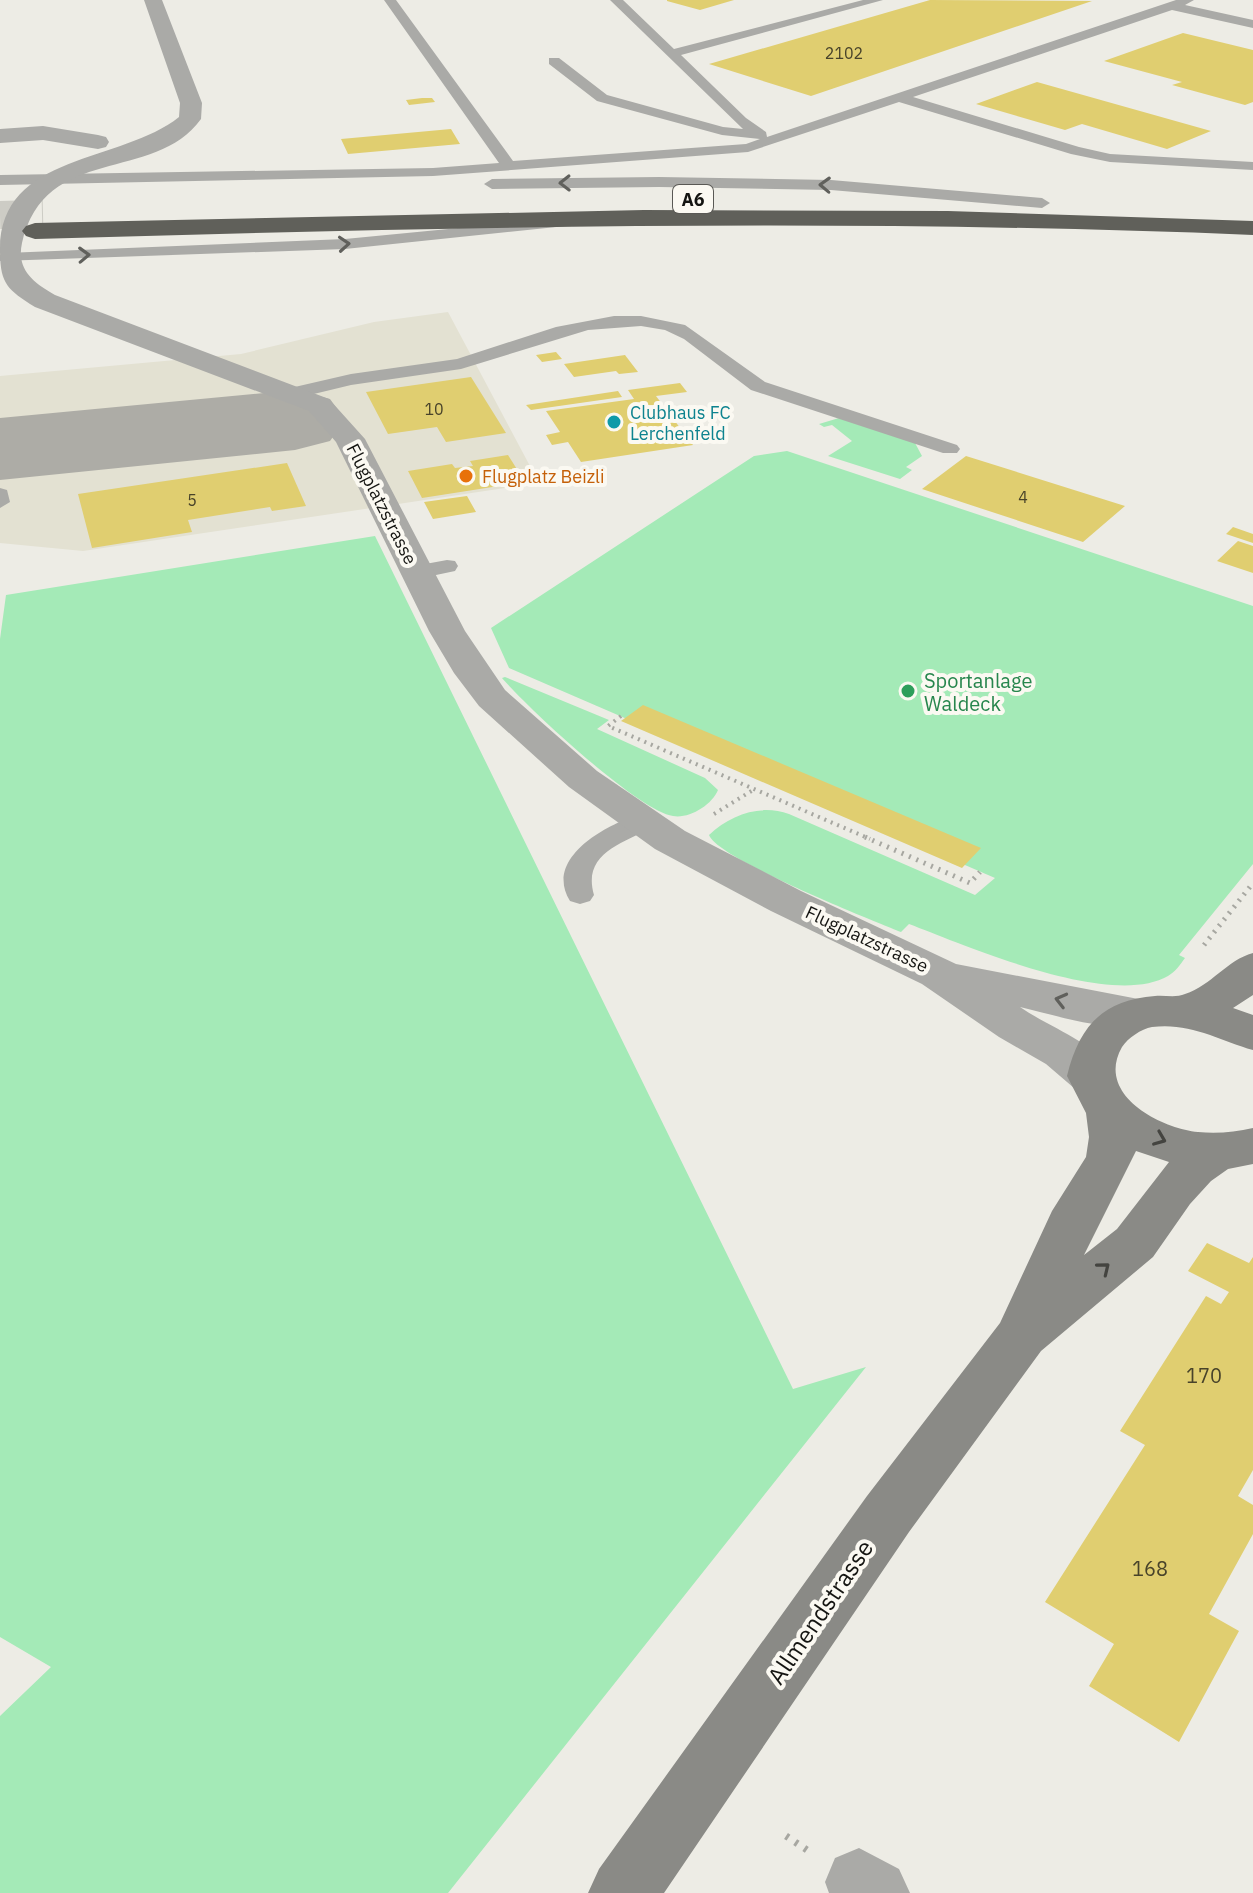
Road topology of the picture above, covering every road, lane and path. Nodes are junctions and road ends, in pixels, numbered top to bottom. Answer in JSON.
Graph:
{"nodes":[{"id":1,"x":153,"y":0,"type":"edge"},
{"id":2,"x":390,"y":0,"type":"edge"},
{"id":3,"x":616,"y":0,"type":"edge"},
{"id":4,"x":877,"y":0,"type":"edge"},
{"id":5,"x":1188,"y":0,"type":"edge"},
{"id":6,"x":1172,"y":6,"type":"junction"},
{"id":7,"x":1253,"y":24,"type":"edge"},
{"id":8,"x":671,"y":54,"type":"junction"},
{"id":9,"x":554,"y":61,"type":"dead end"},
{"id":10,"x":901,"y":98,"type":"junction"},
{"id":11,"x":0,"y":136,"type":"edge"},
{"id":12,"x":766,"y":138,"type":"junction"},
{"id":13,"x":98,"y":142,"type":"dead end"},
{"id":14,"x":330,"y":161,"type":"dead end"},
{"id":15,"x":509,"y":166,"type":"junction"},
{"id":16,"x":1253,"y":166,"type":"edge"},
{"id":17,"x":264,"y":176,"type":"junction"},
{"id":18,"x":0,"y":180,"type":"edge"},
{"id":19,"x":55,"y":180,"type":"junction"},
{"id":20,"x":1042,"y":203,"type":"junction"},
{"id":21,"x":1253,"y":212,"type":"edge"},
{"id":22,"x":624,"y":216,"type":"junction"},
{"id":23,"x":1253,"y":228,"type":"edge"},
{"id":24,"x":3,"y":258,"type":"edge"},
{"id":25,"x":293,"y":393,"type":"junction"},
{"id":26,"x":950,"y":449,"type":"dead end"},
{"id":27,"x":0,"y":494,"type":"edge"},
{"id":28,"x":0,"y":502,"type":"edge"},
{"id":29,"x":621,"y":716,"type":"dead end"},
{"id":30,"x":642,"y":822,"type":"junction"},
{"id":31,"x":980,"y":872,"type":"dead end"},
{"id":32,"x":1253,"y":883,"type":"edge"},
{"id":33,"x":580,"y":895,"type":"dead end"},
{"id":34,"x":1199,"y":952,"type":"dead end"},
{"id":35,"x":1253,"y":968,"type":"edge"},
{"id":36,"x":938,"y":973,"type":"junction"},
{"id":37,"x":1191,"y":1011,"type":"junction"},
{"id":38,"x":1138,"y":1013,"type":"junction"},
{"id":39,"x":1253,"y":1034,"type":"edge"},
{"id":40,"x":1100,"y":1093,"type":"junction"},
{"id":41,"x":1242,"y":1149,"type":"edge"},
{"id":42,"x":1022,"y":1335,"type":"junction"},
{"id":43,"x":623,"y":1893,"type":"edge"}],
"edges":[{"from":1,"to":19,"type":"street"},
{"from":2,"to":15,"type":"lane"},
{"from":3,"to":8,"type":"lane"},
{"from":4,"to":8,"type":"lane"},
{"from":5,"to":6,"type":"lane"},
{"from":6,"to":7,"type":"lane"},
{"from":6,"to":10,"type":"lane"},
{"from":8,"to":12,"type":"lane"},
{"from":9,"to":12,"type":"lane"},
{"from":10,"to":12,"type":"lane"},
{"from":10,"to":16,"type":"lane"},
{"from":11,"to":13,"type":"street"},
{"from":12,"to":15,"type":"lane"},
{"from":14,"to":15,"type":"lane"},
{"from":15,"to":17,"type":"lane"},
{"from":17,"to":19,"type":"lane"},
{"from":20,"to":17,"type":"lane","one_way":true},
{"from":18,"to":19,"type":"lane"},
{"from":19,"to":24,"type":"street"},
{"from":20,"to":21,"type":"highway","number":"A6"},
{"from":20,"to":22,"type":"highway","number":"A6"},
{"from":22,"to":23,"type":"highway","number":"A6"},
{"from":24,"to":22,"type":"lane","one_way":true},
{"from":24,"to":25,"type":"street","name":"Flugplatzstrasse"},
{"from":25,"to":26,"type":"lane"},
{"from":25,"to":30,"type":"street","name":"Flugplatzstrasse"},
{"from":27,"to":28,"type":"lane"},
{"from":29,"to":31,"type":"path"},
{"from":30,"to":33,"type":"lane"},
{"from":30,"to":36,"type":"street","name":"Flugplatzstrasse"},
{"from":32,"to":34,"type":"path"},
{"from":35,"to":37,"type":"main road"},
{"from":38,"to":36,"type":"street","name":"Flugplatzstrasse","one_way":true},
{"from":36,"to":40,"type":"street","name":"Flugplatzstrasse"},
{"from":37,"to":38,"type":"main road"},
{"from":37,"to":39,"type":"main road"},
{"from":38,"to":40,"type":"main road","name":"Allmendstrasse"},
{"from":40,"to":41,"type":"main road","one_way":true},
{"from":40,"to":42,"type":"main road","name":"Allmendstrasse"},
{"from":42,"to":41,"type":"main road","name":"Allmendstrasse","one_way":true},
{"from":42,"to":43,"type":"main road","name":"Allmendstrasse"}]}
